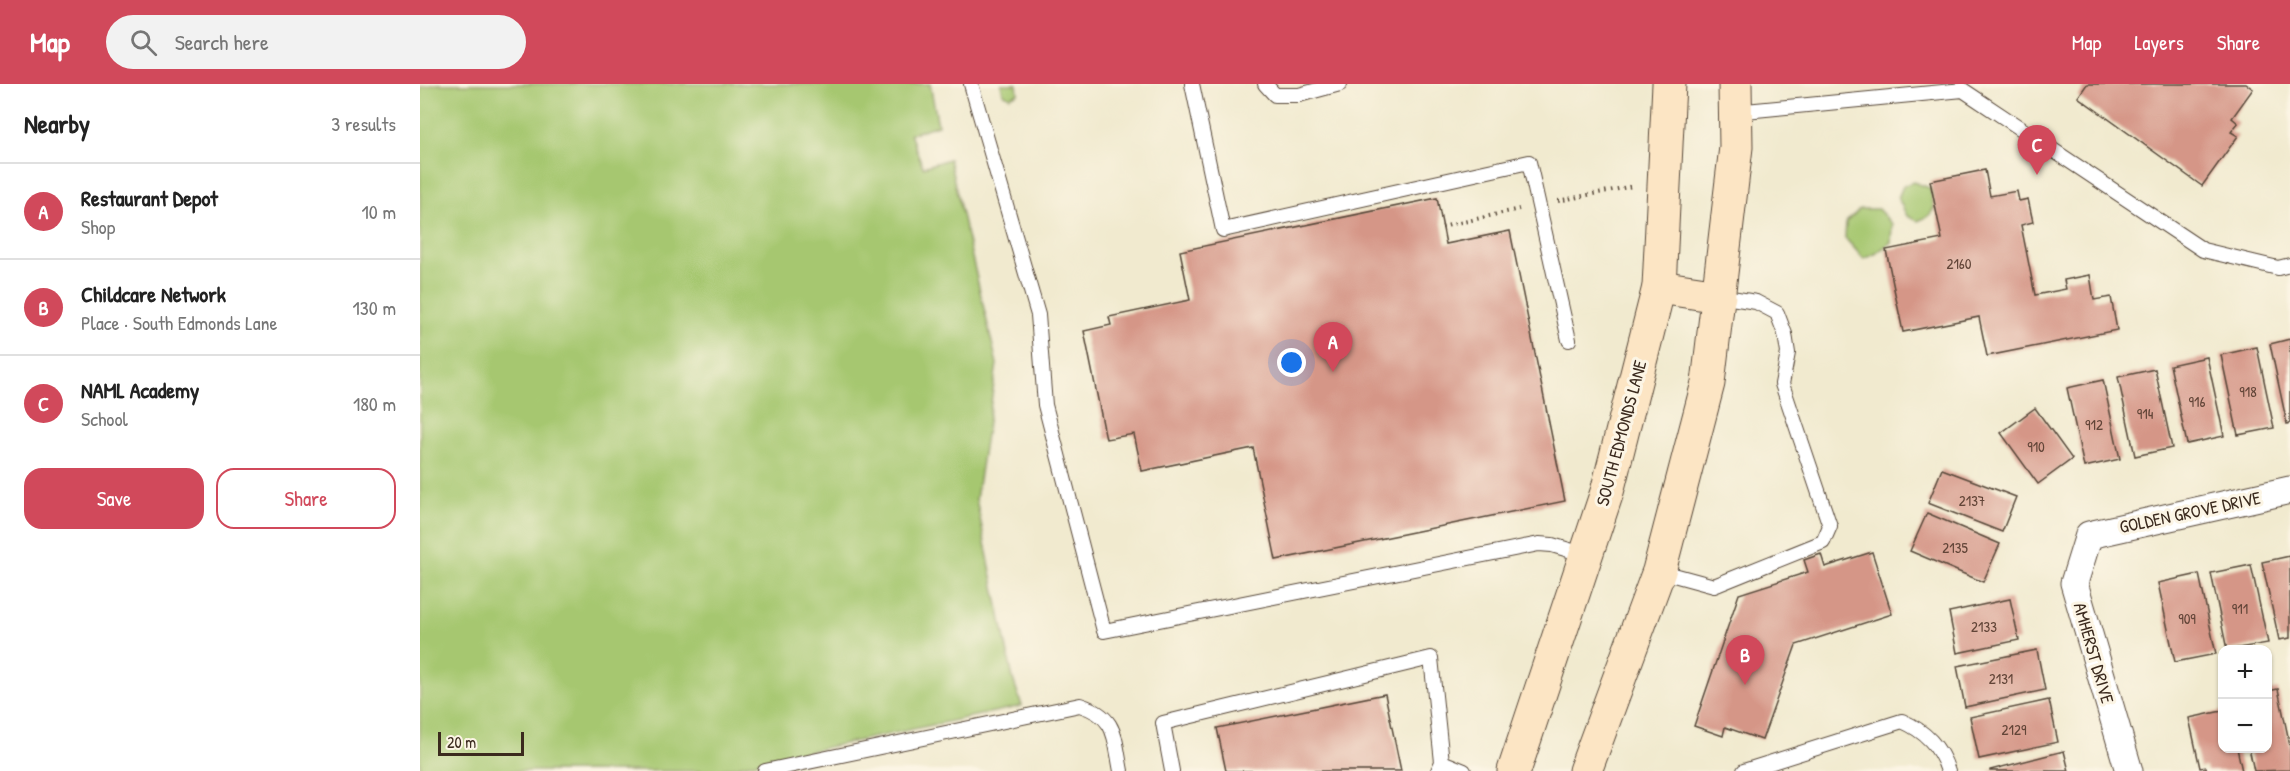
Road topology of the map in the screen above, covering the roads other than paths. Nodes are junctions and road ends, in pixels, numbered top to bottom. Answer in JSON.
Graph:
{"nodes":[{"id":1,"x":971,"y":84,"type":"edge"},
{"id":2,"x":1192,"y":84,"type":"edge"},
{"id":3,"x":1265,"y":84,"type":"edge"},
{"id":4,"x":1340,"y":84,"type":"edge"},
{"id":5,"x":1670,"y":84,"type":"edge"},
{"id":6,"x":1735,"y":98,"type":"edge"},
{"id":7,"x":2290,"y":265,"type":"edge"},
{"id":8,"x":1659,"y":286,"type":"junction"},
{"id":9,"x":1719,"y":296,"type":"junction"},
{"id":10,"x":1569,"y":340,"type":"dead end"},
{"id":11,"x":2290,"y":490,"type":"edge"},
{"id":12,"x":2089,"y":535,"type":"joint"},
{"id":13,"x":1586,"y":555,"type":"junction"},
{"id":14,"x":1659,"y":571,"type":"junction"},
{"id":15,"x":1440,"y":767,"type":"edge"},
{"id":16,"x":765,"y":771,"type":"edge"},
{"id":17,"x":1121,"y":771,"type":"edge"},
{"id":18,"x":1172,"y":771,"type":"edge"},
{"id":19,"x":1464,"y":771,"type":"edge"},
{"id":20,"x":1514,"y":771,"type":"edge"},
{"id":21,"x":1585,"y":771,"type":"edge"},
{"id":22,"x":1744,"y":771,"type":"edge"},
{"id":23,"x":1948,"y":771,"type":"edge"},
{"id":24,"x":2129,"y":771,"type":"edge"}],
"edges":[{"from":1,"to":13,"type":"lane"},
{"from":2,"to":10,"type":"lane"},
{"from":3,"to":4,"type":"lane"},
{"from":5,"to":8,"type":"main road","name":"SOUTH EDMONDS LANE"},
{"from":6,"to":7,"type":"lane"},
{"from":6,"to":9,"type":"main road"},
{"from":8,"to":9,"type":"main road"},
{"from":8,"to":13,"type":"main road","name":"SOUTH EDMONDS LANE"},
{"from":9,"to":14,"type":"main road"},
{"from":9,"to":14,"type":"lane"},
{"from":11,"to":12,"type":"street","name":"GOLDEN GROVE DRIVE"},
{"from":12,"to":24,"type":"street","name":"AMHERST DRIVE"},
{"from":13,"to":20,"type":"main road","name":"SOUTH EDMONDS LANE"},
{"from":14,"to":21,"type":"main road"},
{"from":15,"to":18,"type":"lane"},
{"from":15,"to":19,"type":"lane"},
{"from":16,"to":17,"type":"lane"},
{"from":22,"to":23,"type":"lane"}]}
